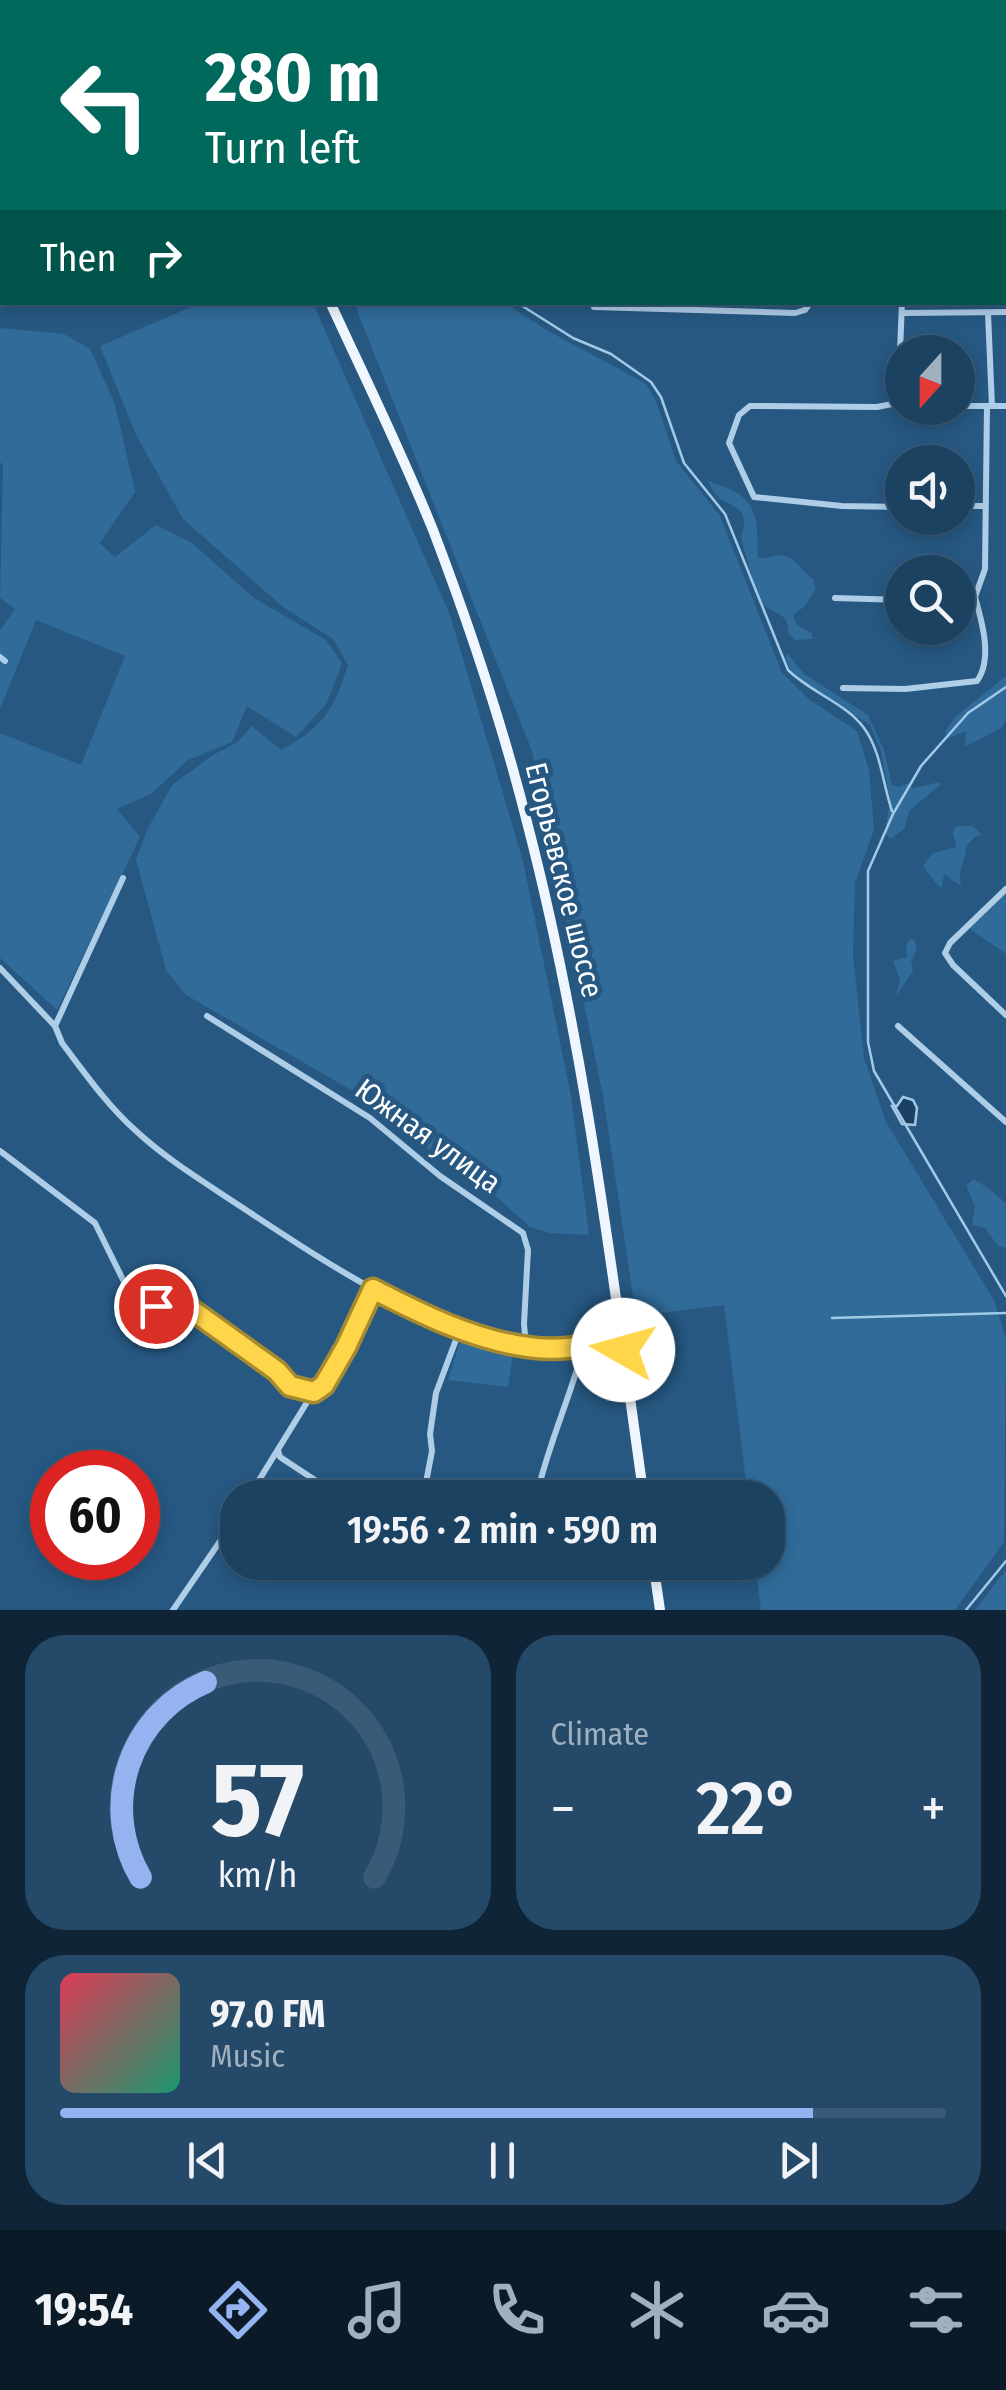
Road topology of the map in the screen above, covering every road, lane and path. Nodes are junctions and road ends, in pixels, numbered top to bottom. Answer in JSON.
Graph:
{"nodes":[{"id":1,"x":331,"y":305,"type":"edge"},
{"id":2,"x":809,"y":305,"type":"edge"},
{"id":3,"x":902,"y":305,"type":"edge"},
{"id":4,"x":594,"y":307,"type":"dead end"},
{"id":5,"x":1006,"y":312,"type":"edge"},
{"id":6,"x":902,"y":313,"type":"junction"},
{"id":7,"x":988,"y":313,"type":"junction"},
{"id":8,"x":902,"y":335,"type":"edge"},
{"id":9,"x":885,"y":405,"type":"edge"},
{"id":10,"x":975,"y":406,"type":"edge"},
{"id":11,"x":990,"y":406,"type":"junction"},
{"id":12,"x":1006,"y":406,"type":"edge"},
{"id":13,"x":975,"y":506,"type":"edge"},
{"id":14,"x":985,"y":506,"type":"junction"},
{"id":15,"x":885,"y":507,"type":"edge"},
{"id":16,"x":975,"y":596,"type":"joint"},
{"id":17,"x":835,"y":598,"type":"dead end"},
{"id":18,"x":885,"y":599,"type":"edge"},
{"id":19,"x":842,"y":688,"type":"dead end"},
{"id":20,"x":123,"y":878,"type":"dead end"},
{"id":21,"x":1006,"y":889,"type":"edge"},
{"id":22,"x":0,"y":968,"type":"edge"},
{"id":23,"x":1006,"y":1015,"type":"edge"},
{"id":24,"x":207,"y":1016,"type":"dead end"},
{"id":25,"x":54,"y":1026,"type":"junction"},
{"id":26,"x":898,"y":1026,"type":"dead end"},
{"id":27,"x":1006,"y":1122,"type":"edge"},
{"id":28,"x":0,"y":1151,"type":"edge"},
{"id":29,"x":373,"y":1289,"type":"junction"},
{"id":30,"x":460,"y":1329,"type":"junction"},
{"id":31,"x":622,"y":1340,"type":"junction"},
{"id":32,"x":584,"y":1346,"type":"junction"},
{"id":33,"x":526,"y":1347,"type":"junction"},
{"id":34,"x":314,"y":1392,"type":"junction"},
{"id":35,"x":278,"y":1448,"type":"junction"},
{"id":36,"x":259,"y":1480,"type":"edge"},
{"id":37,"x":315,"y":1480,"type":"edge"},
{"id":38,"x":426,"y":1480,"type":"edge"},
{"id":39,"x":540,"y":1480,"type":"edge"},
{"id":40,"x":641,"y":1480,"type":"edge"},
{"id":41,"x":220,"y":1541,"type":"edge"},
{"id":42,"x":656,"y":1580,"type":"edge"},
{"id":43,"x":173,"y":1610,"type":"edge"},
{"id":44,"x":660,"y":1610,"type":"edge"}],
"edges":[{"from":1,"to":31,"type":"main road","name":"Егорьевское шоссе"},
{"from":2,"to":4,"type":"street"},
{"from":3,"to":6,"type":"street"},
{"from":5,"to":7,"type":"street"},
{"from":6,"to":7,"type":"street"},
{"from":6,"to":8,"type":"street"},
{"from":7,"to":11,"type":"street"},
{"from":9,"to":15,"type":"street"},
{"from":10,"to":11,"type":"street"},
{"from":11,"to":12,"type":"street"},
{"from":11,"to":14,"type":"street"},
{"from":13,"to":14,"type":"street"},
{"from":14,"to":16,"type":"street"},
{"from":16,"to":19,"type":"street"},
{"from":17,"to":18,"type":"street"},
{"from":20,"to":25,"type":"street"},
{"from":21,"to":23,"type":"street"},
{"from":22,"to":25,"type":"street"},
{"from":24,"to":33,"type":"street","name":"Южная улица"},
{"from":25,"to":29,"type":"street"},
{"from":26,"to":27,"type":"street"},
{"from":28,"to":34,"type":"street"},
{"from":29,"to":30,"type":"street"},
{"from":29,"to":34,"type":"street"},
{"from":30,"to":33,"type":"street"},
{"from":30,"to":38,"type":"street"},
{"from":31,"to":32,"type":"street"},
{"from":31,"to":40,"type":"main road","name":"Егорьевское шоссе"},
{"from":32,"to":33,"type":"street"},
{"from":32,"to":39,"type":"street"},
{"from":34,"to":35,"type":"street"},
{"from":35,"to":36,"type":"street"},
{"from":35,"to":37,"type":"street"},
{"from":41,"to":43,"type":"street"},
{"from":42,"to":44,"type":"main road"}]}
